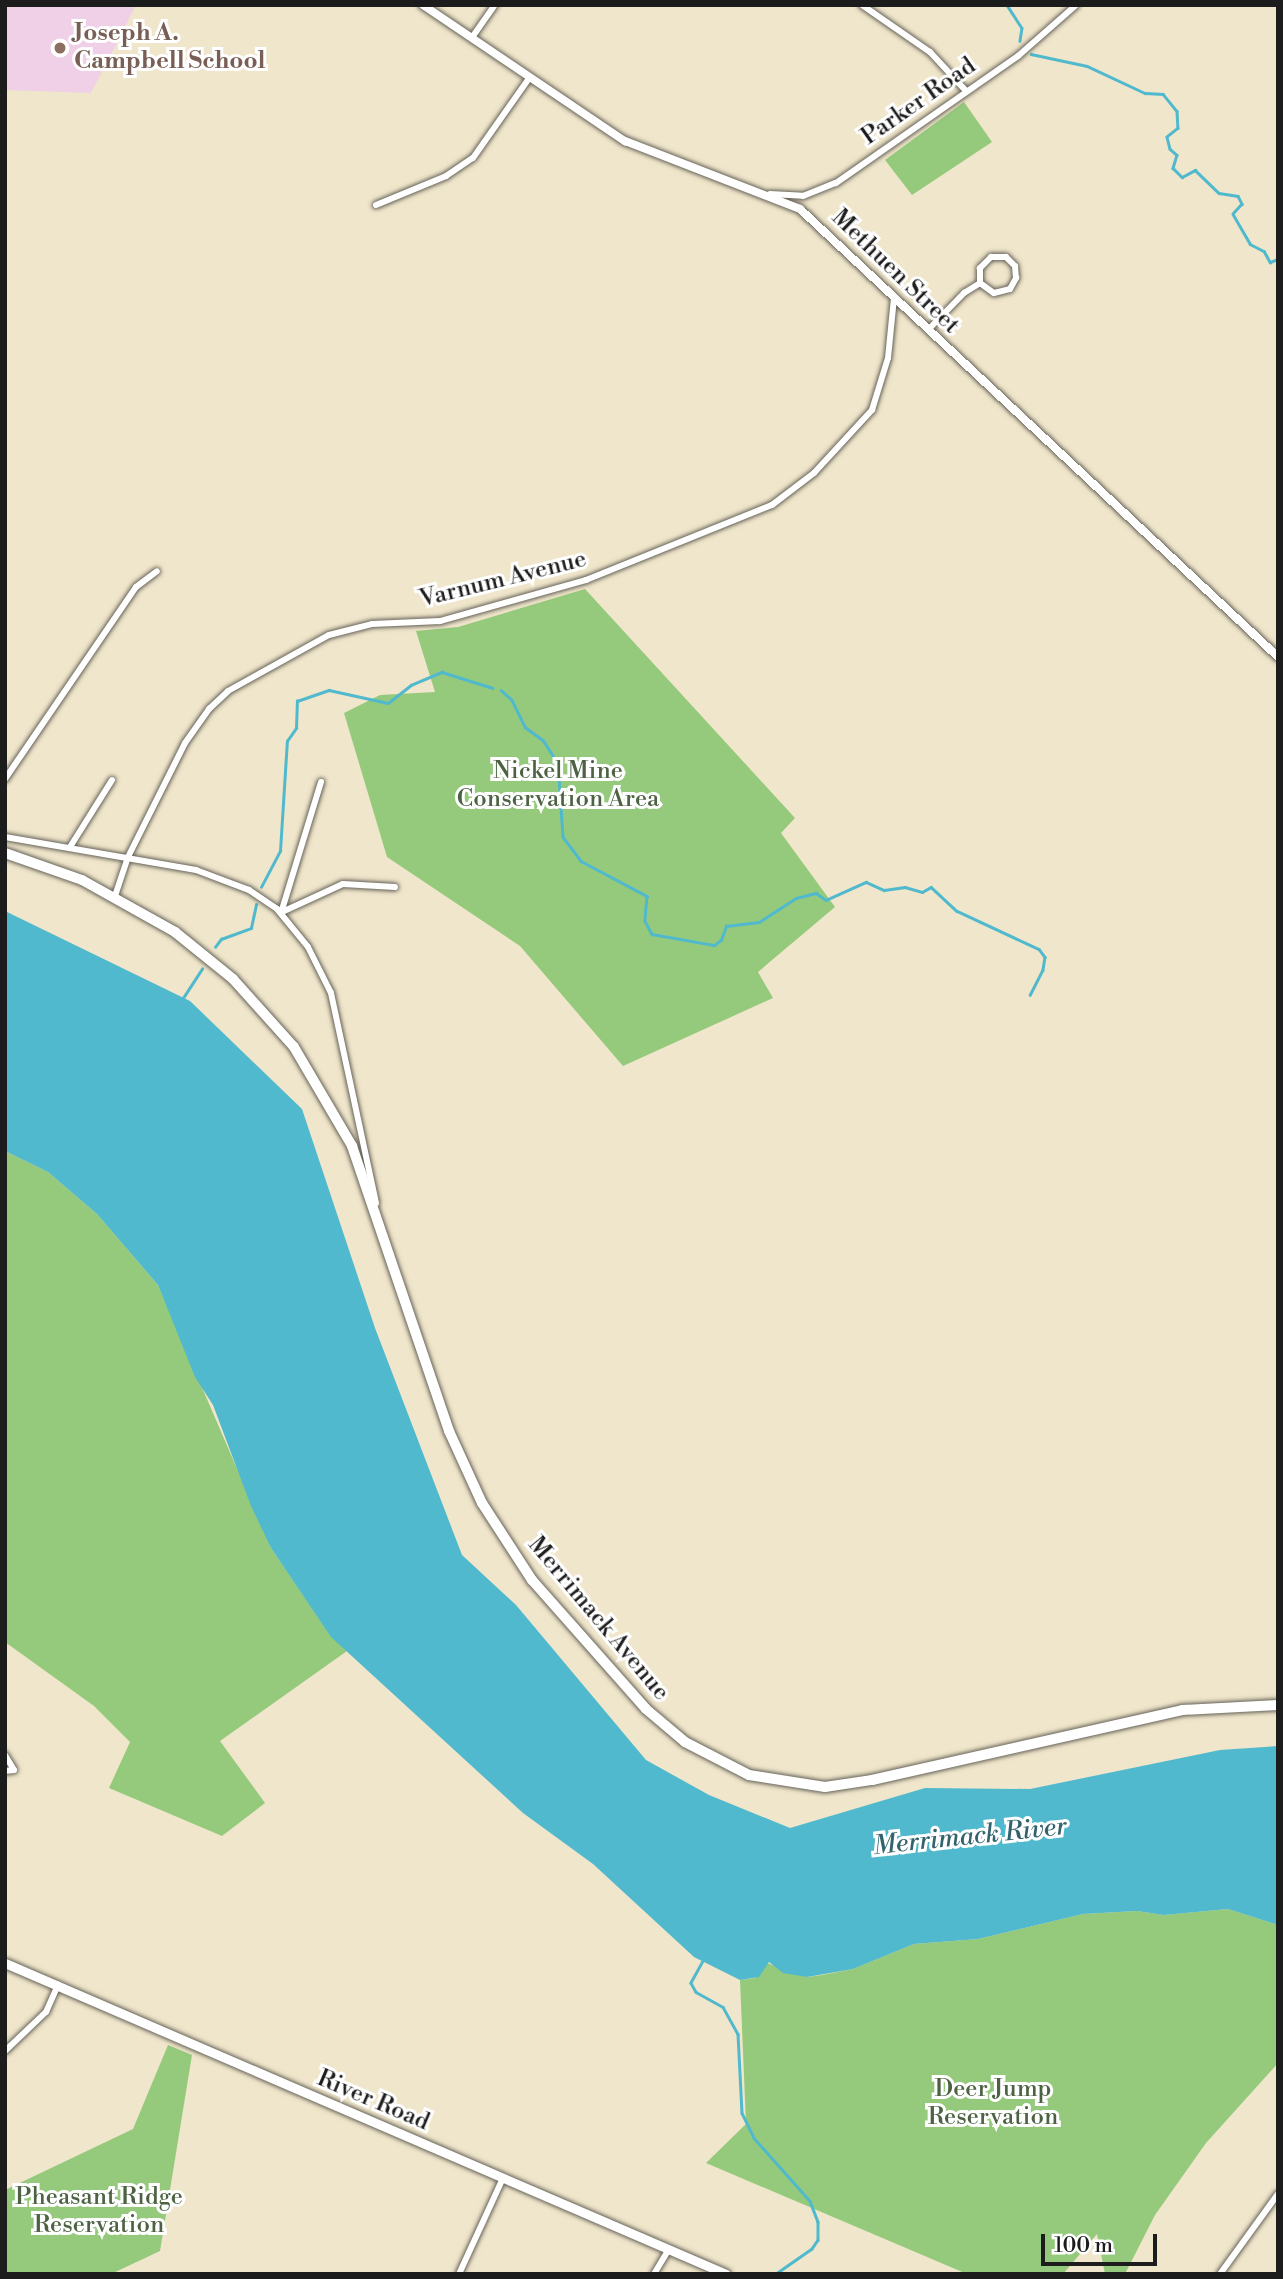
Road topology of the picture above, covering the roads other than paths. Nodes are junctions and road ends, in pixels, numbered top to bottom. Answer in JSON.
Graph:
{"nodes":[{"id":1,"x":423,"y":5,"type":"edge"},
{"id":2,"x":495,"y":5,"type":"edge"},
{"id":3,"x":862,"y":5,"type":"edge"},
{"id":4,"x":1076,"y":5,"type":"edge"},
{"id":5,"x":473,"y":36,"type":"junction"},
{"id":6,"x":530,"y":77,"type":"junction"},
{"id":7,"x":967,"y":93,"type":"junction"},
{"id":8,"x":768,"y":194,"type":"junction"},
{"id":9,"x":376,"y":205,"type":"dead end"},
{"id":10,"x":981,"y":283,"type":"junction"},
{"id":11,"x":894,"y":298,"type":"junction"},
{"id":12,"x":928,"y":330,"type":"junction"},
{"id":13,"x":157,"y":571,"type":"dead end"},
{"id":14,"x":1278,"y":657,"type":"edge"},
{"id":15,"x":5,"y":779,"type":"edge"},
{"id":16,"x":112,"y":780,"type":"dead end"},
{"id":17,"x":321,"y":782,"type":"dead end"},
{"id":18,"x":5,"y":837,"type":"edge"},
{"id":19,"x":70,"y":847,"type":"junction"},
{"id":20,"x":5,"y":853,"type":"edge"},
{"id":21,"x":128,"y":857,"type":"junction"},
{"id":22,"x":395,"y":887,"type":"dead end"},
{"id":23,"x":116,"y":896,"type":"junction"},
{"id":24,"x":281,"y":913,"type":"junction"},
{"id":25,"x":380,"y":1222,"type":"junction"},
{"id":26,"x":1278,"y":1705,"type":"edge"},
{"id":27,"x":5,"y":1755,"type":"edge"},
{"id":28,"x":5,"y":1771,"type":"edge"},
{"id":29,"x":5,"y":1963,"type":"edge"},
{"id":30,"x":58,"y":1985,"type":"junction"},
{"id":31,"x":5,"y":2052,"type":"edge"},
{"id":32,"x":503,"y":2178,"type":"junction"},
{"id":33,"x":1278,"y":2194,"type":"edge"},
{"id":34,"x":669,"y":2249,"type":"junction"},
{"id":35,"x":459,"y":2274,"type":"edge"},
{"id":36,"x":654,"y":2274,"type":"edge"},
{"id":37,"x":726,"y":2274,"type":"edge"},
{"id":38,"x":1220,"y":2274,"type":"edge"}],
"edges":[{"from":1,"to":5,"type":"street","name":"Methuen Street"},
{"from":2,"to":5,"type":"street"},
{"from":3,"to":7,"type":"street"},
{"from":4,"to":7,"type":"street","name":"Parker Road"},
{"from":5,"to":6,"type":"street","name":"Methuen Street"},
{"from":6,"to":8,"type":"street","name":"Methuen Street"},
{"from":6,"to":9,"type":"street"},
{"from":7,"to":8,"type":"street","name":"Parker Road"},
{"from":8,"to":11,"type":"street","name":"Methuen Street"},
{"from":10,"to":10,"type":"street"},
{"from":10,"to":12,"type":"street"},
{"from":11,"to":12,"type":"street","name":"Methuen Street"},
{"from":11,"to":21,"type":"street","name":"Varnum Avenue"},
{"from":12,"to":14,"type":"street","name":"Methuen Street"},
{"from":13,"to":15,"type":"street"},
{"from":16,"to":19,"type":"street"},
{"from":17,"to":24,"type":"street"},
{"from":18,"to":19,"type":"street"},
{"from":19,"to":21,"type":"street"},
{"from":20,"to":23,"type":"main road","name":"Merrimack Avenue"},
{"from":21,"to":23,"type":"street","name":"Varnum Avenue"},
{"from":21,"to":24,"type":"street"},
{"from":22,"to":24,"type":"street"},
{"from":23,"to":25,"type":"main road","name":"Merrimack Avenue"},
{"from":24,"to":25,"type":"street"},
{"from":25,"to":26,"type":"main road","name":"Merrimack Avenue"},
{"from":27,"to":28,"type":"street"},
{"from":29,"to":30,"type":"main road","name":"River Road"},
{"from":30,"to":31,"type":"street"},
{"from":30,"to":32,"type":"main road","name":"River Road"},
{"from":32,"to":34,"type":"main road","name":"River Road"},
{"from":32,"to":35,"type":"street"},
{"from":33,"to":38,"type":"street"},
{"from":34,"to":36,"type":"street"},
{"from":34,"to":37,"type":"main road","name":"River Road"}]}
